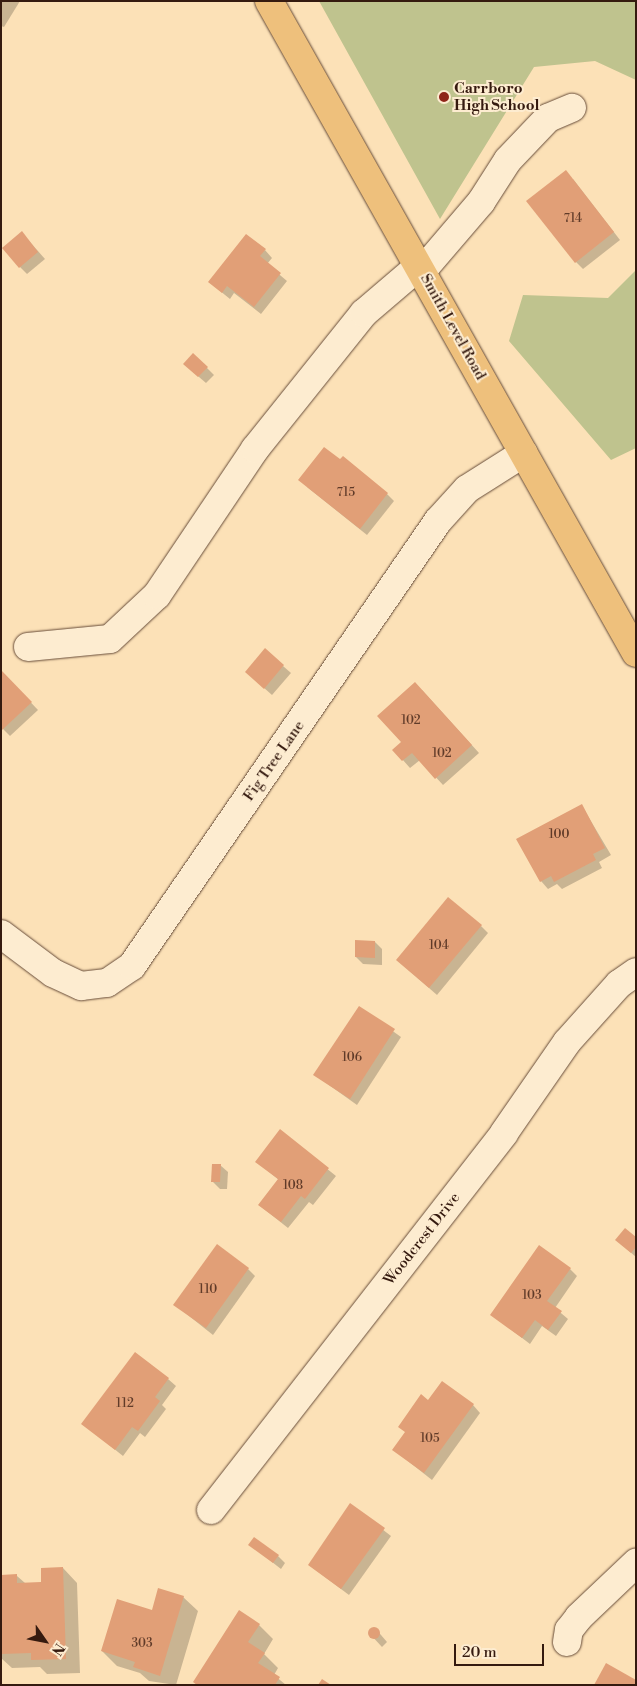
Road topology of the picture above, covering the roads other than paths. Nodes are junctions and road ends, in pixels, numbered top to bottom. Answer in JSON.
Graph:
{"nodes":[{"id":1,"x":269,"y":1,"type":"edge"},
{"id":2,"x":572,"y":108,"type":"dead end"},
{"id":3,"x":420,"y":268,"type":"junction"},
{"id":4,"x":524,"y":453,"type":"junction"},
{"id":5,"x":28,"y":647,"type":"dead end"},
{"id":6,"x":636,"y":652,"type":"edge"},
{"id":7,"x":1,"y":934,"type":"edge"},
{"id":8,"x":636,"y":972,"type":"edge"},
{"id":9,"x":212,"y":1510,"type":"dead end"},
{"id":10,"x":636,"y":1564,"type":"edge"},
{"id":11,"x":567,"y":1642,"type":"dead end"}],
"edges":[{"from":1,"to":3,"type":"main road","name":"Smith Level Road"},
{"from":2,"to":3,"type":"street"},
{"from":3,"to":4,"type":"main road","name":"Smith Level Road"},
{"from":3,"to":5,"type":"street"},
{"from":4,"to":6,"type":"main road","name":"Smith Level Road"},
{"from":4,"to":7,"type":"street","name":"Fig Tree Lane"},
{"from":8,"to":9,"type":"street","name":"Woodcrest Drive"},
{"from":10,"to":11,"type":"street"}]}
